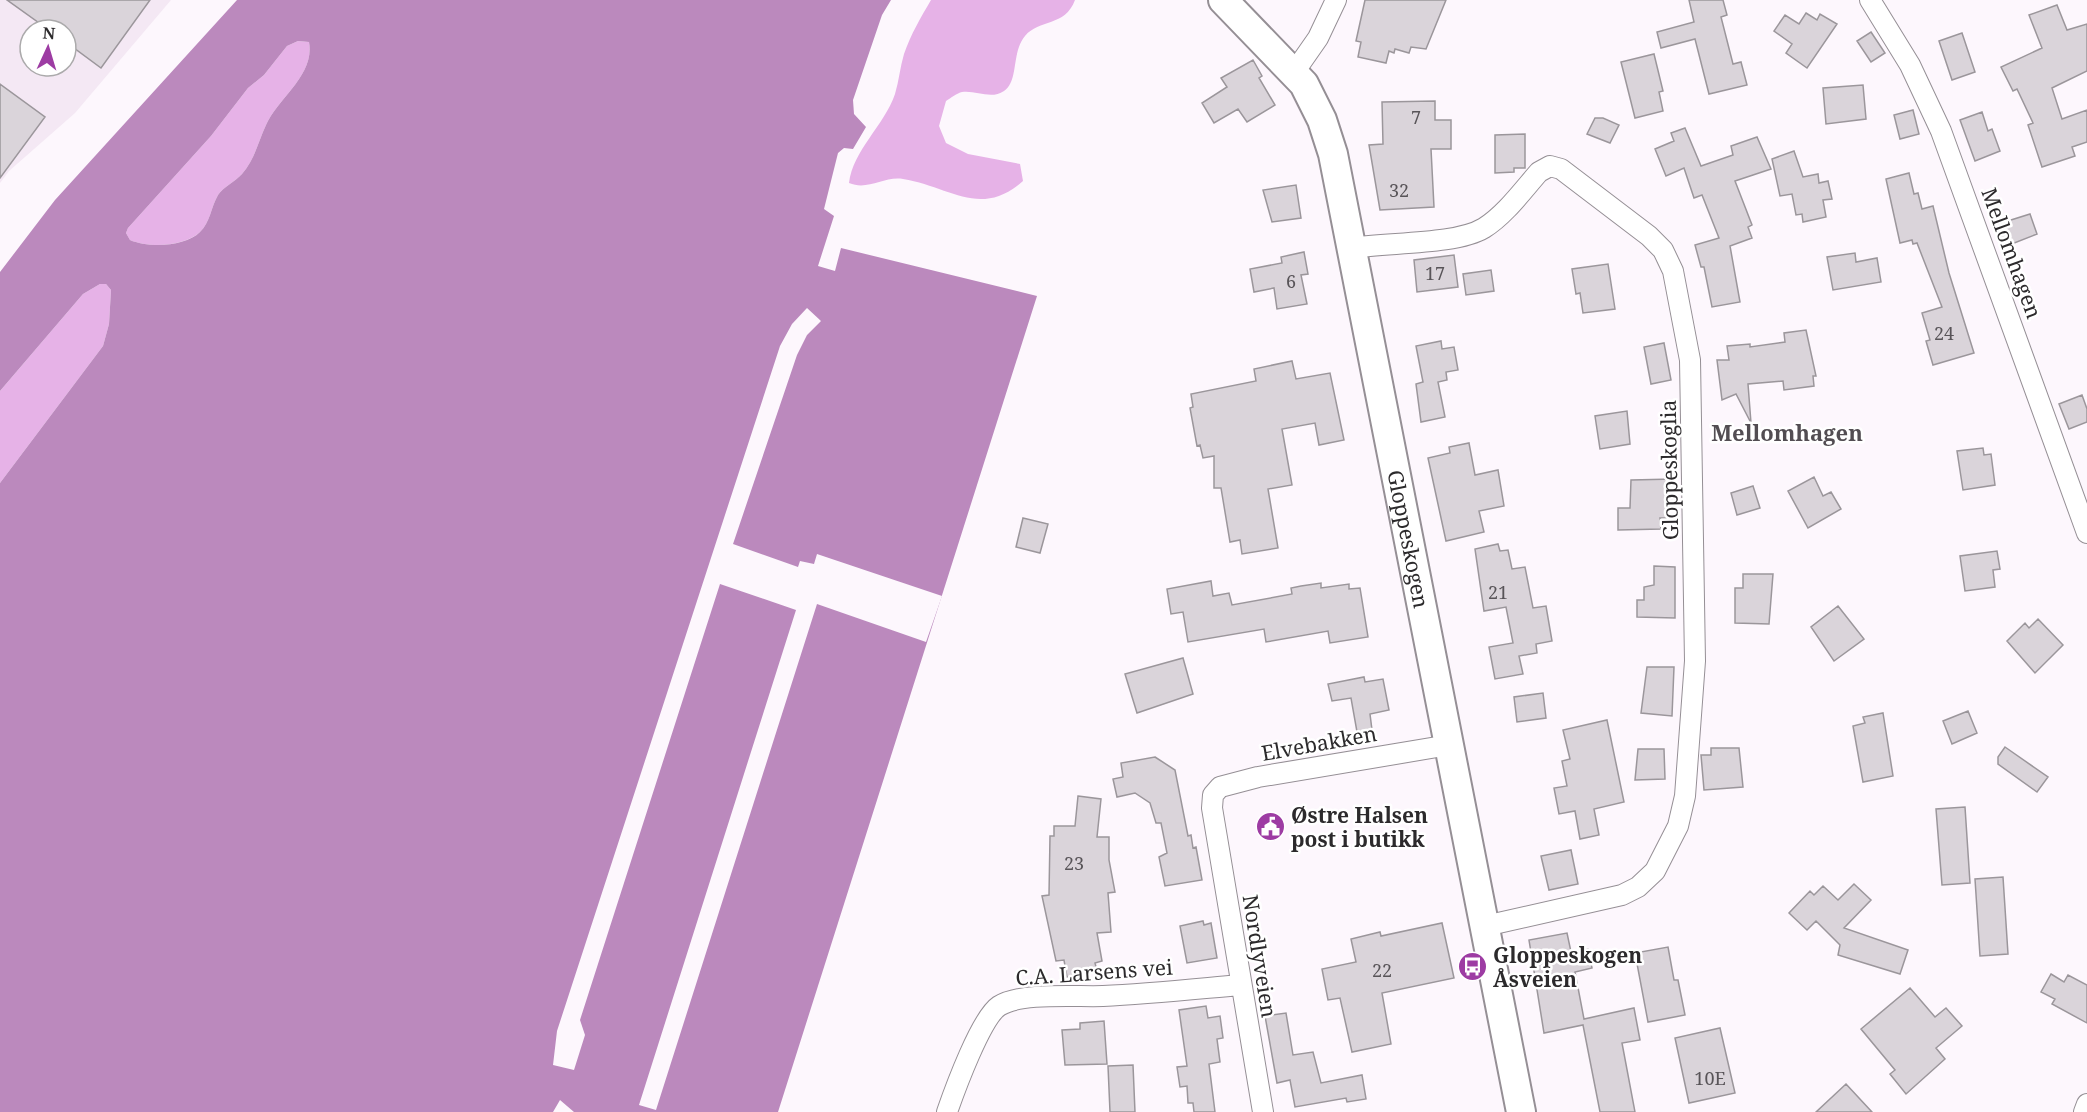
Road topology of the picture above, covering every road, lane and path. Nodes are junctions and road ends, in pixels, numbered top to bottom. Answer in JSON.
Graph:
{"nodes":[{"id":1,"x":1223,"y":0,"type":"edge"},
{"id":2,"x":1336,"y":0,"type":"edge"},
{"id":3,"x":1870,"y":0,"type":"edge"},
{"id":4,"x":1295,"y":71,"type":"junction"},
{"id":5,"x":1353,"y":248,"type":"junction"},
{"id":6,"x":2087,"y":534,"type":"edge"},
{"id":7,"x":1449,"y":745,"type":"junction"},
{"id":8,"x":1212,"y":808,"type":"joint"},
{"id":9,"x":1485,"y":926,"type":"junction"},
{"id":10,"x":1240,"y":985,"type":"junction"},
{"id":11,"x":2087,"y":1104,"type":"edge"},
{"id":12,"x":947,"y":1112,"type":"edge"},
{"id":13,"x":1263,"y":1112,"type":"edge"},
{"id":14,"x":1521,"y":1112,"type":"edge"},
{"id":15,"x":2084,"y":1112,"type":"edge"}],
"edges":[{"from":1,"to":4,"type":"main road","name":"Gloppeskogen"},
{"from":2,"to":4,"type":"street"},
{"from":3,"to":6,"type":"street","name":"Mellomhagen"},
{"from":4,"to":5,"type":"main road","name":"Gloppeskogen"},
{"from":5,"to":7,"type":"main road","name":"Gloppeskogen"},
{"from":5,"to":9,"type":"street","name":"Gloppeskoglia"},
{"from":7,"to":8,"type":"street","name":"Elvebakken"},
{"from":7,"to":9,"type":"main road","name":"Gloppeskogen"},
{"from":8,"to":10,"type":"street","name":"Nordlyveien"},
{"from":9,"to":14,"type":"main road","name":"Gloppeskogen"},
{"from":10,"to":12,"type":"street","name":"C.A. Larsens vei"},
{"from":10,"to":13,"type":"street","name":"Nordlyveien"},
{"from":11,"to":15,"type":"street"}]}
